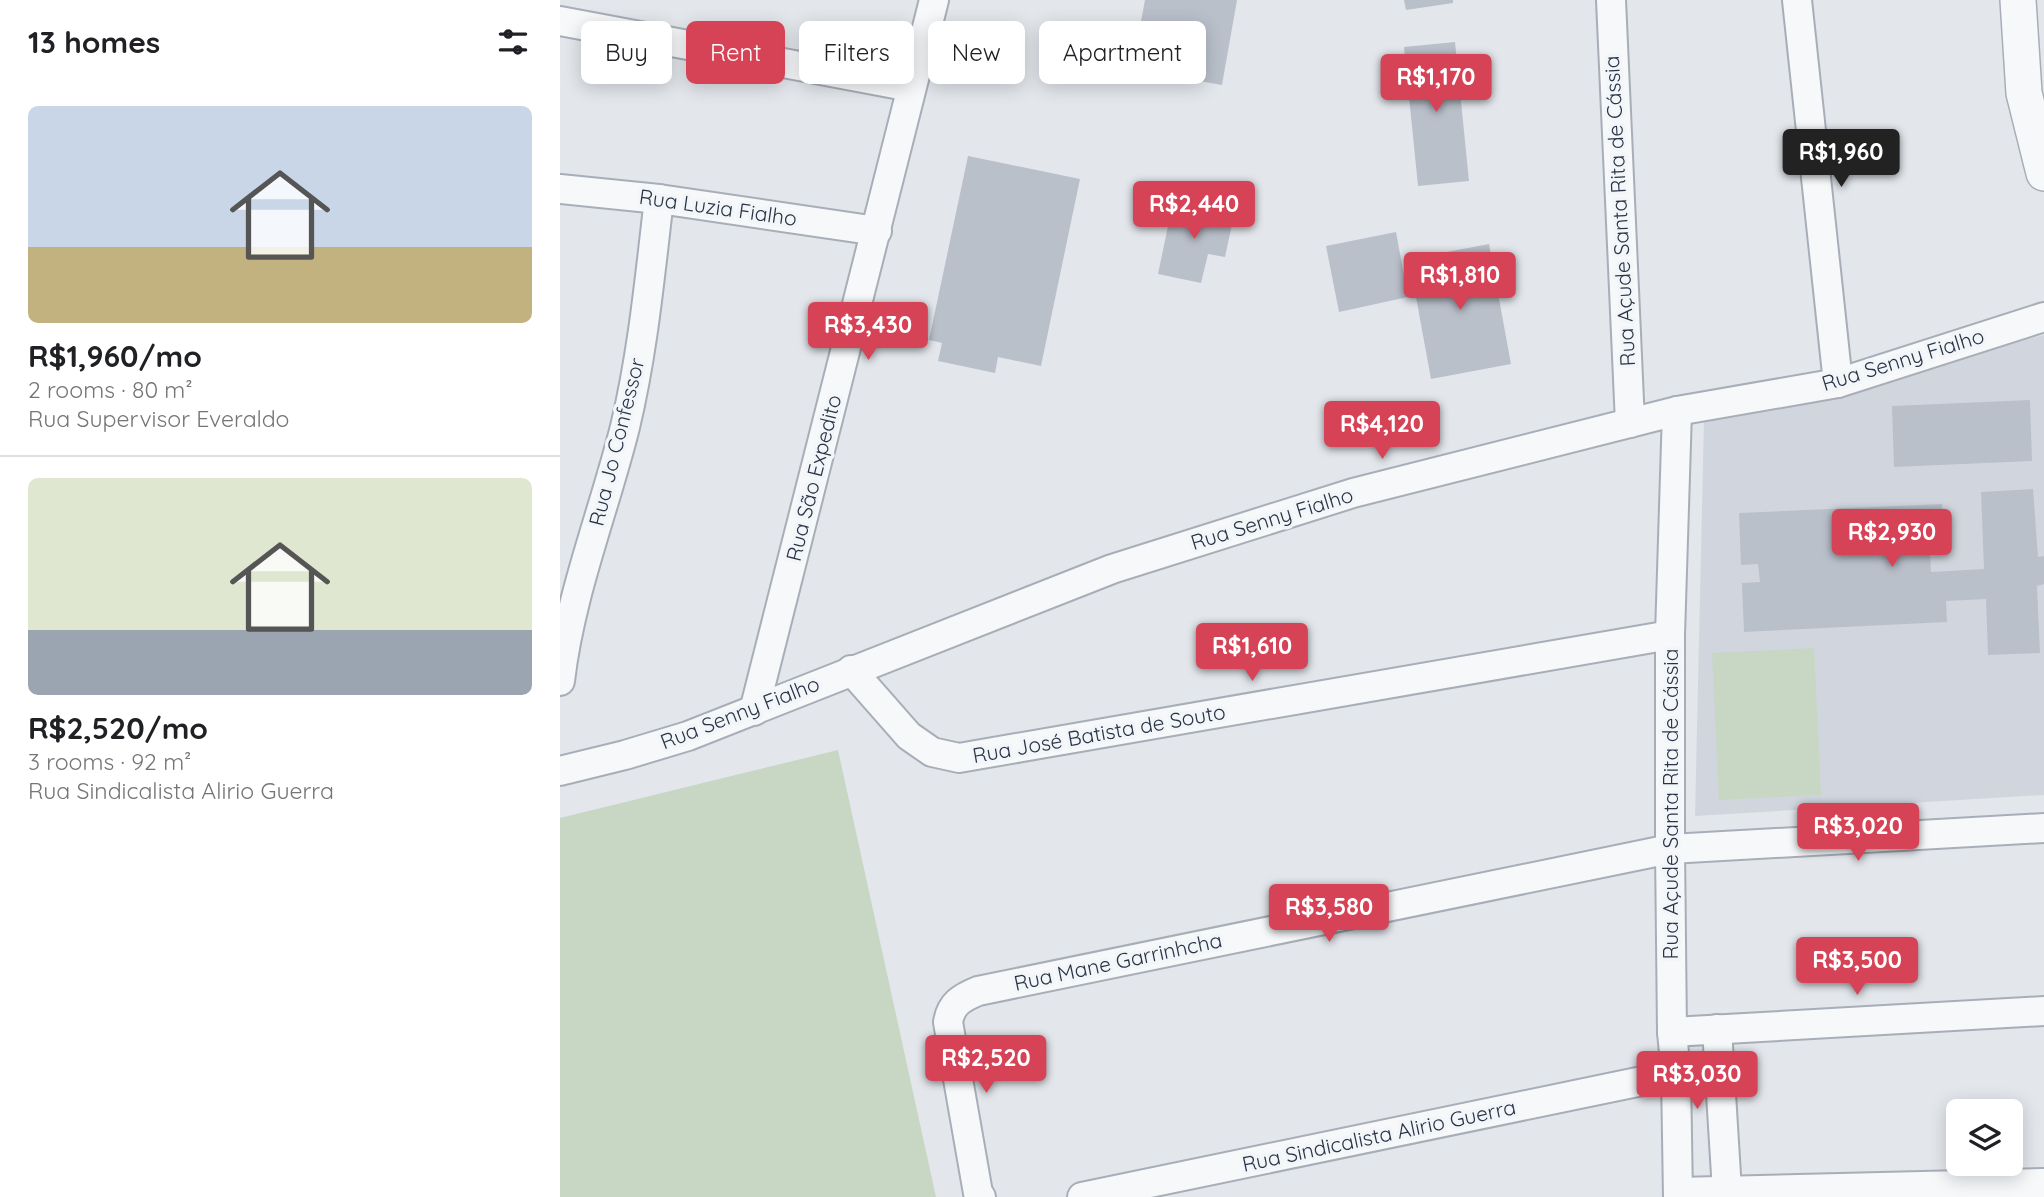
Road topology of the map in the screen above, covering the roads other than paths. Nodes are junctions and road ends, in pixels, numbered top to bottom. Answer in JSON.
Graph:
{"nodes":[{"id":1,"x":934,"y":0,"type":"edge"},
{"id":2,"x":1611,"y":0,"type":"edge"},
{"id":3,"x":1797,"y":0,"type":"edge"},
{"id":4,"x":2018,"y":0,"type":"edge"},
{"id":5,"x":560,"y":21,"type":"edge"},
{"id":6,"x":911,"y":87,"type":"junction"},
{"id":7,"x":2044,"y":173,"type":"edge"},
{"id":8,"x":560,"y":189,"type":"edge"},
{"id":9,"x":659,"y":199,"type":"junction"},
{"id":10,"x":877,"y":231,"type":"junction"},
{"id":11,"x":2044,"y":317,"type":"edge"},
{"id":12,"x":1838,"y":383,"type":"junction"},
{"id":13,"x":1677,"y":411,"type":"junction"},
{"id":14,"x":1630,"y":423,"type":"junction"},
{"id":15,"x":1670,"y":635,"type":"junction"},
{"id":16,"x":851,"y":670,"type":"junction"},
{"id":17,"x":560,"y":681,"type":"edge"},
{"id":18,"x":754,"y":711,"type":"junction"},
{"id":19,"x":560,"y":771,"type":"edge"},
{"id":20,"x":2044,"y":828,"type":"edge"},
{"id":21,"x":1670,"y":849,"type":"junction"},
{"id":22,"x":2044,"y":1011,"type":"edge"},
{"id":23,"x":1717,"y":1029,"type":"junction"},
{"id":24,"x":1672,"y":1032,"type":"junction"},
{"id":25,"x":1676,"y":1074,"type":"junction"},
{"id":26,"x":2044,"y":1183,"type":"edge"},
{"id":27,"x":1727,"y":1191,"type":"junction"},
{"id":28,"x":1678,"y":1195,"type":"edge"},
{"id":29,"x":981,"y":1197,"type":"edge"},
{"id":30,"x":1082,"y":1197,"type":"edge"}],
"edges":[{"from":1,"to":6,"type":"street","name":"Rua São Expedito"},
{"from":2,"to":14,"type":"street","name":"Rua Açude Santa Rita de Cássia"},
{"from":3,"to":12,"type":"street"},
{"from":4,"to":7,"type":"street"},
{"from":5,"to":6,"type":"street"},
{"from":6,"to":10,"type":"street","name":"Rua São Expedito"},
{"from":8,"to":9,"type":"street","name":"Rua Luzia Fialho"},
{"from":9,"to":10,"type":"street","name":"Rua Luzia Fialho"},
{"from":9,"to":17,"type":"street","name":"Rua Jo Confessor"},
{"from":10,"to":18,"type":"street","name":"Rua São Expedito"},
{"from":11,"to":12,"type":"street","name":"Rua Senny Fialho"},
{"from":12,"to":13,"type":"street","name":"Rua Senny Fialho"},
{"from":13,"to":14,"type":"street","name":"Rua Senny Fialho"},
{"from":13,"to":15,"type":"street","name":"Rua Açude Santa Rita de Cássia"},
{"from":14,"to":16,"type":"street","name":"Rua Senny Fialho"},
{"from":15,"to":16,"type":"street","name":"Rua José Batista de Souto"},
{"from":15,"to":21,"type":"street","name":"Rua Açude Santa Rita de Cássia"},
{"from":16,"to":18,"type":"street","name":"Rua Senny Fialho"},
{"from":18,"to":19,"type":"street","name":"Rua Senny Fialho"},
{"from":20,"to":21,"type":"street","name":"Rua Mane Garrinhcha"},
{"from":21,"to":24,"type":"street","name":"Rua Açude Santa Rita de Cássia"},
{"from":21,"to":29,"type":"street","name":"Rua Mane Garrinhcha"},
{"from":22,"to":23,"type":"street"},
{"from":23,"to":24,"type":"street"},
{"from":23,"to":27,"type":"street"},
{"from":24,"to":25,"type":"street","name":"Rua Açude Santa Rita de Cássia"},
{"from":25,"to":28,"type":"street","name":"Rua Açude Santa Rita de Cássia"},
{"from":25,"to":30,"type":"street","name":"Rua Sindicalista Alirio Guerra"},
{"from":26,"to":27,"type":"street"},
{"from":27,"to":28,"type":"street"}]}
